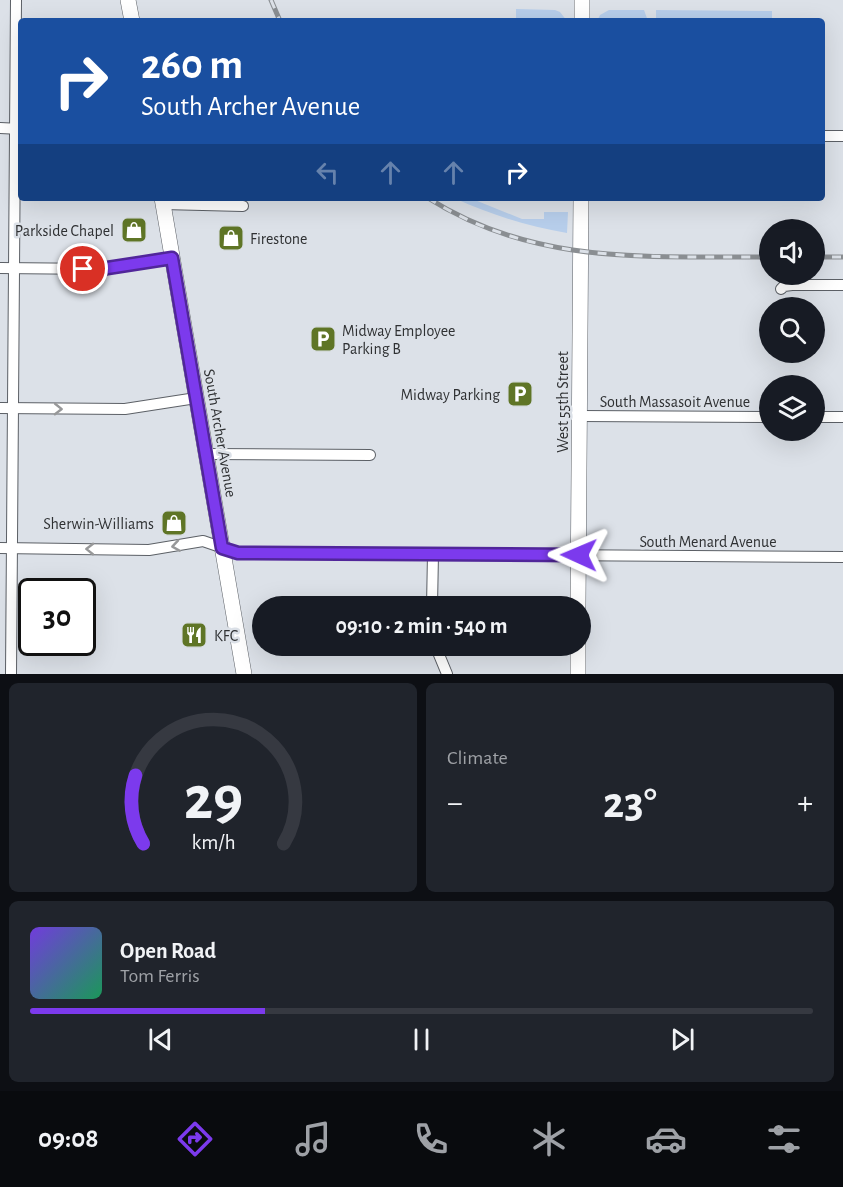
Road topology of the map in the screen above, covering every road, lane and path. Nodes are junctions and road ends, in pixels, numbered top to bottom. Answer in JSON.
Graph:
{"nodes":[{"id":1,"x":16,"y":0,"type":"edge"},
{"id":2,"x":128,"y":0,"type":"edge"},
{"id":3,"x":582,"y":0,"type":"edge"},
{"id":4,"x":131,"y":18,"type":"edge"},
{"id":5,"x":582,"y":18,"type":"edge"},
{"id":6,"x":0,"y":128,"type":"edge"},
{"id":7,"x":18,"y":129,"type":"edge"},
{"id":8,"x":825,"y":136,"type":"edge"},
{"id":9,"x":843,"y":136,"type":"edge"},
{"id":10,"x":162,"y":201,"type":"edge"},
{"id":11,"x":581,"y":201,"type":"edge"},
{"id":12,"x":243,"y":206,"type":"dead end"},
{"id":13,"x":172,"y":258,"type":"junction"},
{"id":14,"x":0,"y":268,"type":"edge"},
{"id":15,"x":14,"y":268,"type":"junction"},
{"id":16,"x":843,"y":285,"type":"edge"},
{"id":17,"x":781,"y":289,"type":"dead end"},
{"id":18,"x":196,"y":398,"type":"junction"},
{"id":19,"x":0,"y":408,"type":"edge"},
{"id":20,"x":14,"y":408,"type":"junction"},
{"id":21,"x":580,"y":416,"type":"junction"},
{"id":22,"x":759,"y":417,"type":"edge"},
{"id":23,"x":825,"y":417,"type":"edge"},
{"id":24,"x":843,"y":417,"type":"edge"},
{"id":25,"x":206,"y":454,"type":"junction"},
{"id":26,"x":370,"y":455,"type":"dead end"},
{"id":27,"x":0,"y":548,"type":"edge"},
{"id":28,"x":222,"y":548,"type":"junction"},
{"id":29,"x":12,"y":549,"type":"junction"},
{"id":30,"x":433,"y":554,"type":"junction"},
{"id":31,"x":579,"y":555,"type":"junction"},
{"id":32,"x":843,"y":557,"type":"edge"},
{"id":33,"x":432,"y":596,"type":"edge"},
{"id":34,"x":578,"y":596,"type":"edge"},
{"id":35,"x":440,"y":656,"type":"edge"},
{"id":36,"x":578,"y":656,"type":"edge"},
{"id":37,"x":11,"y":674,"type":"edge"},
{"id":38,"x":244,"y":674,"type":"edge"},
{"id":39,"x":447,"y":674,"type":"edge"},
{"id":40,"x":578,"y":674,"type":"edge"}],
"edges":[{"from":1,"to":7,"type":"street"},
{"from":2,"to":4,"type":"main road"},
{"from":3,"to":5,"type":"main road"},
{"from":6,"to":7,"type":"street"},
{"from":7,"to":15,"type":"street"},
{"from":8,"to":9,"type":"street"},
{"from":10,"to":12,"type":"street"},
{"from":10,"to":13,"type":"main road","name":"South Archer Avenue"},
{"from":11,"to":21,"type":"main road","name":"West 55th Street"},
{"from":13,"to":15,"type":"street"},
{"from":13,"to":18,"type":"main road","name":"South Archer Avenue"},
{"from":14,"to":15,"type":"street"},
{"from":15,"to":20,"type":"street"},
{"from":16,"to":17,"type":"street"},
{"from":20,"to":18,"type":"street","one_way":true},
{"from":18,"to":25,"type":"main road","name":"South Archer Avenue"},
{"from":19,"to":20,"type":"street"},
{"from":20,"to":29,"type":"street"},
{"from":21,"to":22,"type":"street","name":"South Massasoit Avenue"},
{"from":21,"to":31,"type":"main road","name":"West 55th Street"},
{"from":23,"to":24,"type":"street"},
{"from":25,"to":26,"type":"street"},
{"from":25,"to":28,"type":"main road","name":"South Archer Avenue"},
{"from":27,"to":29,"type":"street","name":"South Menard Avenue"},
{"from":28,"to":29,"type":"street","name":"South Menard Avenue","one_way":true},
{"from":28,"to":30,"type":"street","name":"South Menard Avenue"},
{"from":28,"to":38,"type":"main road","name":"South Archer Avenue"},
{"from":29,"to":37,"type":"street"},
{"from":30,"to":31,"type":"street","name":"South Menard Avenue"},
{"from":30,"to":33,"type":"street"},
{"from":31,"to":32,"type":"street","name":"South Menard Avenue"},
{"from":31,"to":34,"type":"main road","name":"West 55th Street"},
{"from":35,"to":39,"type":"street"},
{"from":36,"to":40,"type":"main road"}]}
